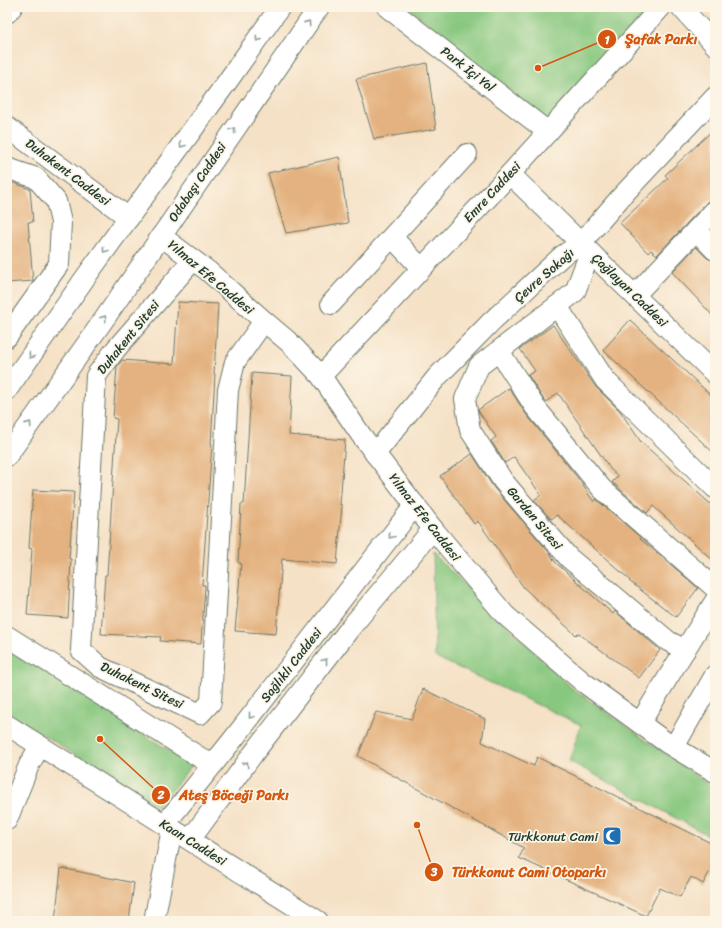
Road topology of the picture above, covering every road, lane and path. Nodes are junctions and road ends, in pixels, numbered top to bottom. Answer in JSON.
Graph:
{"nodes":[{"id":1,"x":12,"y":7,"type":"edge"},
{"id":2,"x":280,"y":7,"type":"edge"},
{"id":3,"x":319,"y":7,"type":"edge"},
{"id":4,"x":387,"y":7,"type":"edge"},
{"id":5,"x":681,"y":7,"type":"edge"},
{"id":6,"x":654,"y":9,"type":"edge"},
{"id":7,"x":7,"y":13,"type":"edge"},
{"id":8,"x":715,"y":45,"type":"edge"},
{"id":9,"x":715,"y":97,"type":"edge"},
{"id":10,"x":7,"y":127,"type":"edge"},
{"id":11,"x":548,"y":132,"type":"junction"},
{"id":12,"x":467,"y":154,"type":"dead end"},
{"id":13,"x":7,"y":168,"type":"edge"},
{"id":14,"x":510,"y":174,"type":"junction"},
{"id":15,"x":715,"y":210,"type":"edge"},
{"id":16,"x":129,"y":218,"type":"junction"},
{"id":17,"x":696,"y":230,"type":"junction"},
{"id":18,"x":161,"y":236,"type":"junction"},
{"id":19,"x":392,"y":237,"type":"junction"},
{"id":20,"x":586,"y":248,"type":"junction"},
{"id":21,"x":715,"y":250,"type":"edge"},
{"id":22,"x":193,"y":260,"type":"junction"},
{"id":23,"x":421,"y":268,"type":"junction"},
{"id":24,"x":635,"y":295,"type":"junction"},
{"id":25,"x":331,"y":304,"type":"dead end"},
{"id":26,"x":557,"y":306,"type":"junction"},
{"id":27,"x":16,"y":312,"type":"edge"},
{"id":28,"x":264,"y":321,"type":"junction"},
{"id":29,"x":7,"y":337,"type":"edge"},
{"id":30,"x":498,"y":351,"type":"junction"},
{"id":31,"x":715,"y":374,"type":"edge"},
{"id":32,"x":321,"y":376,"type":"junction"},
{"id":33,"x":7,"y":390,"type":"edge"},
{"id":34,"x":376,"y":454,"type":"junction"},
{"id":35,"x":7,"y":456,"type":"edge"},
{"id":36,"x":715,"y":488,"type":"edge"},
{"id":37,"x":415,"y":505,"type":"junction"},
{"id":38,"x":433,"y":529,"type":"junction"},
{"id":39,"x":715,"y":588,"type":"edge"},
{"id":40,"x":715,"y":601,"type":"edge"},
{"id":41,"x":7,"y":636,"type":"edge"},
{"id":42,"x":685,"y":650,"type":"junction"},
{"id":43,"x":715,"y":675,"type":"edge"},
{"id":44,"x":640,"y":723,"type":"junction"},
{"id":45,"x":7,"y":725,"type":"edge"},
{"id":46,"x":40,"y":746,"type":"junction"},
{"id":47,"x":674,"y":747,"type":"junction"},
{"id":48,"x":212,"y":765,"type":"junction"},
{"id":49,"x":715,"y":772,"type":"edge"},
{"id":50,"x":7,"y":820,"type":"edge"},
{"id":51,"x":168,"y":827,"type":"junction"},
{"id":52,"x":190,"y":840,"type":"junction"},
{"id":53,"x":154,"y":921,"type":"edge"},
{"id":54,"x":318,"y":921,"type":"edge"}],
"edges":[{"from":1,"to":7,"type":"street"},
{"from":2,"to":16,"type":"street","one_way":true},
{"from":18,"to":3,"type":"street","name":"Odabaşı Caddesi","one_way":true},
{"from":4,"to":11,"type":"street","name":"Park İçi Yol"},
{"from":5,"to":8,"type":"street"},
{"from":6,"to":11,"type":"street","name":"Emre Caddesi"},
{"from":9,"to":20,"type":"street","name":"Çevre Sokağı"},
{"from":10,"to":16,"type":"street","name":"Duhakent Caddesi"},
{"from":11,"to":14,"type":"street","name":"Emre Caddesi"},
{"from":12,"to":19,"type":"street"},
{"from":13,"to":27,"type":"street"},
{"from":14,"to":20,"type":"street","name":"Çağlayan Caddesi"},
{"from":14,"to":23,"type":"street","name":"Emre Caddesi"},
{"from":15,"to":17,"type":"street"},
{"from":16,"to":33,"type":"street","one_way":true},
{"from":17,"to":21,"type":"street"},
{"from":17,"to":24,"type":"street"},
{"from":18,"to":22,"type":"street","name":"Yılmaz Efe Caddesi"},
{"from":35,"to":18,"type":"street","name":"Odabaşı Caddesi","one_way":true},
{"from":19,"to":23,"type":"street"},
{"from":19,"to":25,"type":"street"},
{"from":20,"to":24,"type":"street","name":"Çağlayan Caddesi"},
{"from":20,"to":26,"type":"street","name":"Garden Sitesi"},
{"from":20,"to":34,"type":"street","name":"Çevre Sokağı"},
{"from":22,"to":28,"type":"street","name":"Yılmaz Efe Caddesi"},
{"from":22,"to":28,"type":"street","name":"Duhakent Sitesi"},
{"from":23,"to":32,"type":"street","name":"Emre Caddesi"},
{"from":24,"to":31,"type":"street","name":"Çağlayan Caddesi"},
{"from":26,"to":30,"type":"street","name":"Garden Sitesi"},
{"from":26,"to":36,"type":"street"},
{"from":27,"to":29,"type":"street"},
{"from":28,"to":32,"type":"street","name":"Yılmaz Efe Caddesi"},
{"from":30,"to":39,"type":"street"},
{"from":30,"to":42,"type":"street","name":"Garden Sitesi"},
{"from":32,"to":34,"type":"street","name":"Yılmaz Efe Caddesi"},
{"from":34,"to":37,"type":"street","name":"Yılmaz Efe Caddesi"},
{"from":37,"to":38,"type":"street","name":"Yılmaz Efe Caddesi"},
{"from":37,"to":48,"type":"street","name":"Sağlıklı Caddesi","one_way":true},
{"from":38,"to":44,"type":"street","name":"Yılmaz Efe Caddesi"},
{"from":52,"to":38,"type":"street","name":"Sağlıklı Caddesi","one_way":true},
{"from":40,"to":42,"type":"street"},
{"from":41,"to":48,"type":"street"},
{"from":42,"to":44,"type":"street"},
{"from":43,"to":47,"type":"street"},
{"from":44,"to":47,"type":"street","name":"Yılmaz Efe Caddesi"},
{"from":45,"to":46,"type":"street","name":"Kaan Caddesi"},
{"from":46,"to":50,"type":"street"},
{"from":46,"to":51,"type":"street","name":"Kaan Caddesi"},
{"from":47,"to":49,"type":"street","name":"Yılmaz Efe Caddesi"},
{"from":48,"to":51,"type":"street","name":"Sağlıklı Caddesi"},
{"from":51,"to":52,"type":"street","name":"Kaan Caddesi"},
{"from":51,"to":53,"type":"street"},
{"from":52,"to":54,"type":"street","name":"Kaan Caddesi"}]}
